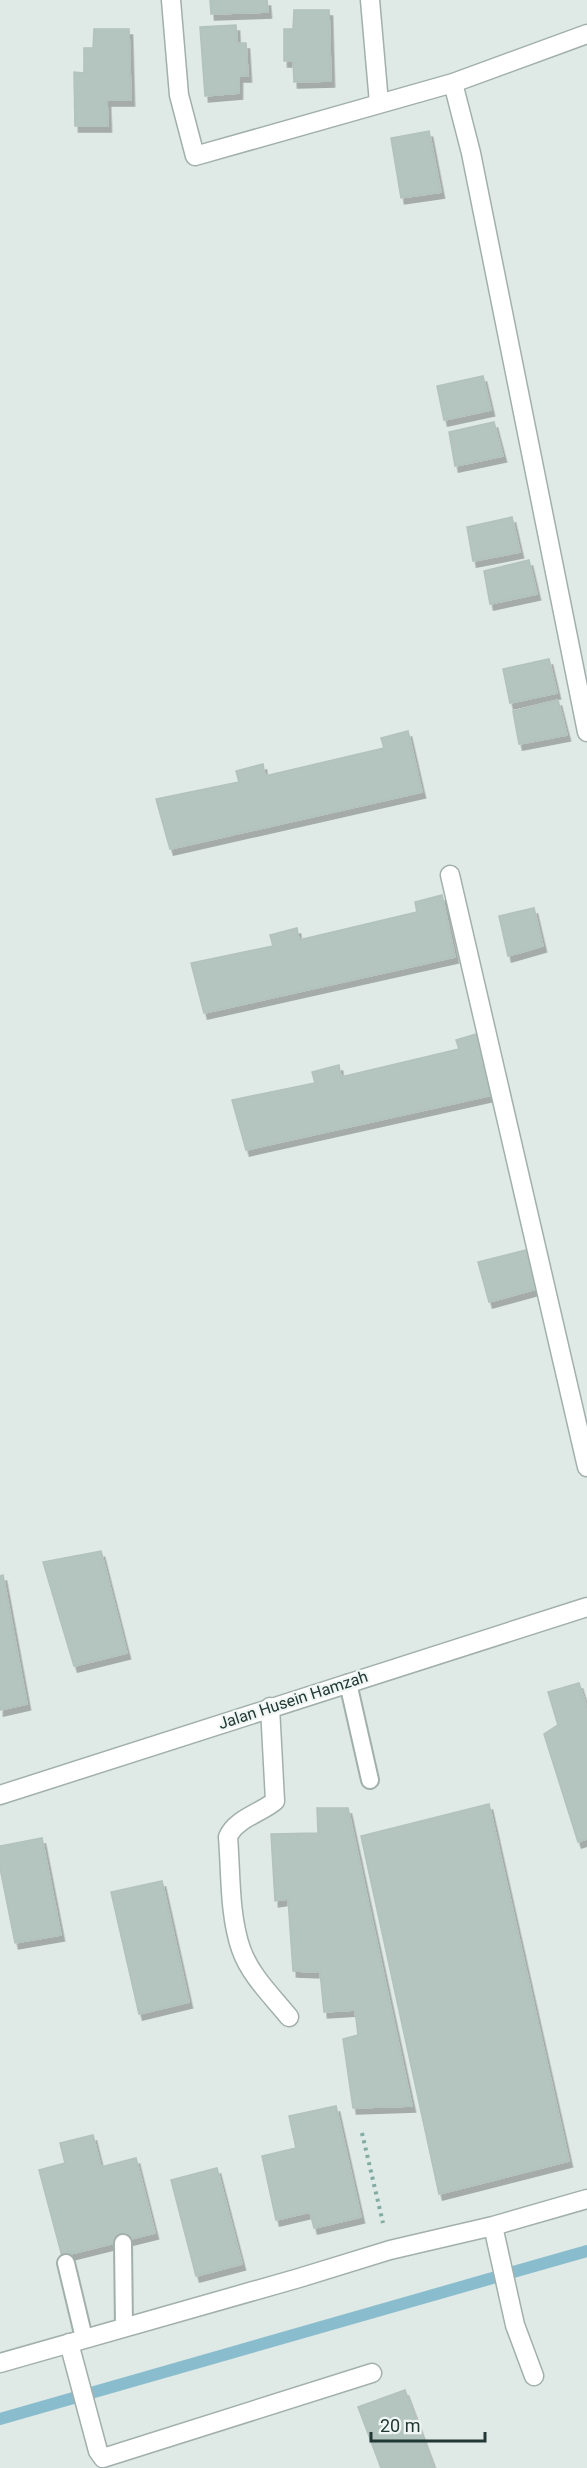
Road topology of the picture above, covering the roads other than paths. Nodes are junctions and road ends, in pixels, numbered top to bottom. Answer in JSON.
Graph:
{"nodes":[{"id":1,"x":171,"y":0,"type":"edge"},
{"id":2,"x":370,"y":0,"type":"edge"},
{"id":3,"x":587,"y":34,"type":"edge"},
{"id":4,"x":453,"y":83,"type":"junction"},
{"id":5,"x":379,"y":103,"type":"junction"},
{"id":6,"x":587,"y":732,"type":"edge"},
{"id":7,"x":450,"y":875,"type":"dead end"},
{"id":8,"x":587,"y":1467,"type":"edge"},
{"id":9,"x":587,"y":1607,"type":"edge"},
{"id":10,"x":348,"y":1683,"type":"junction"},
{"id":11,"x":270,"y":1707,"type":"junction"},
{"id":12,"x":370,"y":1780,"type":"dead end"},
{"id":13,"x":0,"y":1795,"type":"edge"},
{"id":14,"x":289,"y":2017,"type":"dead end"},
{"id":15,"x":587,"y":2199,"type":"edge"},
{"id":16,"x":492,"y":2226,"type":"junction"},
{"id":17,"x":123,"y":2243,"type":"dead end"},
{"id":18,"x":66,"y":2263,"type":"dead end"},
{"id":19,"x":124,"y":2327,"type":"junction"},
{"id":20,"x":76,"y":2340,"type":"junction"},
{"id":21,"x":0,"y":2363,"type":"edge"},
{"id":22,"x":372,"y":2373,"type":"dead end"},
{"id":23,"x":534,"y":2376,"type":"dead end"}],
"edges":[{"from":1,"to":5,"type":"street"},
{"from":2,"to":5,"type":"street"},
{"from":3,"to":4,"type":"street"},
{"from":4,"to":5,"type":"street"},
{"from":4,"to":6,"type":"street"},
{"from":7,"to":8,"type":"street"},
{"from":9,"to":10,"type":"street","name":"Jalan Husein Hamzah"},
{"from":10,"to":11,"type":"street","name":"Jalan Husein Hamzah"},
{"from":10,"to":12,"type":"lane"},
{"from":11,"to":13,"type":"street","name":"Jalan Husein Hamzah"},
{"from":11,"to":14,"type":"street"},
{"from":15,"to":16,"type":"street"},
{"from":16,"to":19,"type":"street"},
{"from":16,"to":23,"type":"street"},
{"from":17,"to":19,"type":"lane"},
{"from":18,"to":20,"type":"lane"},
{"from":19,"to":20,"type":"street"},
{"from":20,"to":21,"type":"street"},
{"from":20,"to":22,"type":"street"}]}
